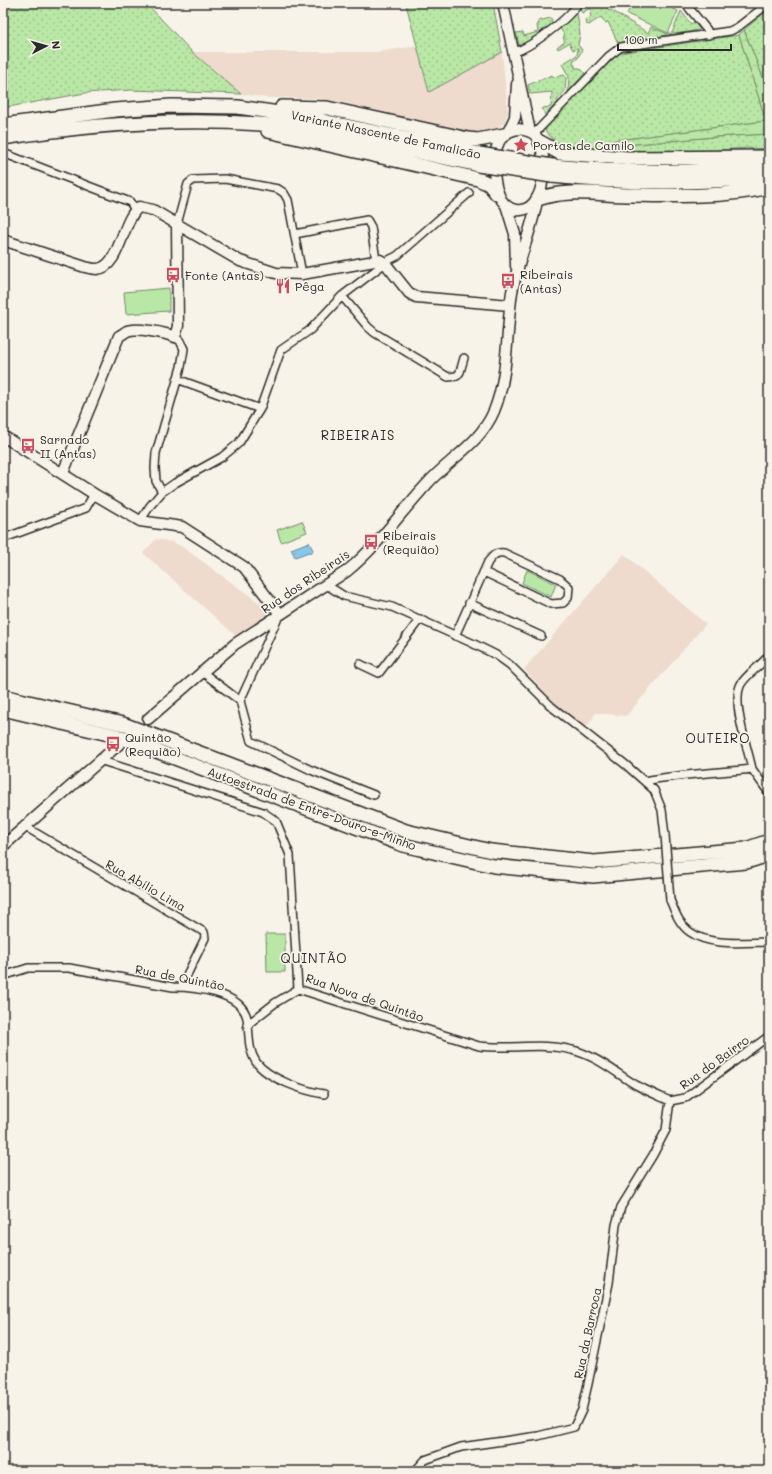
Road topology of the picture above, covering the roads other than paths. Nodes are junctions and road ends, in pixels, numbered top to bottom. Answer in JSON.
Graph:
{"nodes":[{"id":1,"x":503,"y":3,"type":"edge"},
{"id":2,"x":578,"y":3,"type":"edge"},
{"id":3,"x":685,"y":3,"type":"edge"},
{"id":4,"x":769,"y":3,"type":"edge"},
{"id":5,"x":760,"y":6,"type":"edge"},
{"id":6,"x":708,"y":35,"type":"junction"},
{"id":7,"x":514,"y":52,"type":"junction"},
{"id":8,"x":518,"y":76,"type":"junction"},
{"id":9,"x":258,"y":109,"type":"junction"},
{"id":10,"x":223,"y":122,"type":"junction"},
{"id":11,"x":3,"y":125,"type":"edge"},
{"id":12,"x":506,"y":134,"type":"junction"},
{"id":13,"x":535,"y":136,"type":"junction"},
{"id":14,"x":3,"y":138,"type":"edge"},
{"id":15,"x":3,"y":153,"type":"edge"},
{"id":16,"x":769,"y":157,"type":"edge"},
{"id":17,"x":478,"y":160,"type":"junction"},
{"id":18,"x":769,"y":164,"type":"edge"},
{"id":19,"x":552,"y":171,"type":"junction"},
{"id":20,"x":769,"y":177,"type":"edge"},
{"id":21,"x":769,"y":187,"type":"edge"},
{"id":22,"x":469,"y":193,"type":"dead end"},
{"id":23,"x":498,"y":194,"type":"junction"},
{"id":24,"x":537,"y":200,"type":"junction"},
{"id":25,"x":506,"y":205,"type":"junction"},
{"id":26,"x":135,"y":210,"type":"junction"},
{"id":27,"x":177,"y":224,"type":"junction"},
{"id":28,"x":295,"y":234,"type":"junction"},
{"id":29,"x":3,"y":240,"type":"edge"},
{"id":30,"x":380,"y":261,"type":"junction"},
{"id":31,"x":516,"y":272,"type":"junction"},
{"id":32,"x":302,"y":274,"type":"junction"},
{"id":33,"x":342,"y":296,"type":"junction"},
{"id":34,"x":510,"y":305,"type":"junction"},
{"id":35,"x":175,"y":337,"type":"junction"},
{"id":36,"x":464,"y":358,"type":"dead end"},
{"id":37,"x":177,"y":379,"type":"junction"},
{"id":38,"x":260,"y":409,"type":"junction"},
{"id":39,"x":3,"y":436,"type":"edge"},
{"id":40,"x":62,"y":473,"type":"junction"},
{"id":41,"x":162,"y":492,"type":"junction"},
{"id":42,"x":94,"y":494,"type":"junction"},
{"id":43,"x":140,"y":521,"type":"junction"},
{"id":44,"x":4,"y":537,"type":"edge"},
{"id":45,"x":484,"y":572,"type":"junction"},
{"id":46,"x":325,"y":584,"type":"junction"},
{"id":47,"x":469,"y":603,"type":"junction"},
{"id":48,"x":280,"y":614,"type":"junction"},
{"id":49,"x":420,"y":619,"type":"junction"},
{"id":50,"x":455,"y":636,"type":"junction"},
{"id":51,"x":541,"y":636,"type":"dead end"},
{"id":52,"x":769,"y":655,"type":"edge"},
{"id":53,"x":360,"y":664,"type":"dead end"},
{"id":54,"x":201,"y":671,"type":"junction"},
{"id":55,"x":3,"y":696,"type":"edge"},
{"id":56,"x":240,"y":702,"type":"junction"},
{"id":57,"x":3,"y":709,"type":"edge"},
{"id":58,"x":148,"y":719,"type":"dead end"},
{"id":59,"x":119,"y":744,"type":"dead end"},
{"id":60,"x":99,"y":760,"type":"junction"},
{"id":61,"x":752,"y":769,"type":"junction"},
{"id":62,"x":645,"y":781,"type":"junction"},
{"id":63,"x":769,"y":793,"type":"edge"},
{"id":64,"x":374,"y":795,"type":"dead end"},
{"id":65,"x":24,"y":826,"type":"junction"},
{"id":66,"x":769,"y":841,"type":"edge"},
{"id":67,"x":3,"y":846,"type":"edge"},
{"id":68,"x":769,"y":855,"type":"edge"},
{"id":69,"x":769,"y":942,"type":"edge"},
{"id":70,"x":3,"y":976,"type":"edge"},
{"id":71,"x":181,"y":987,"type":"junction"},
{"id":72,"x":298,"y":989,"type":"junction"},
{"id":73,"x":247,"y":1025,"type":"junction"},
{"id":74,"x":769,"y":1036,"type":"edge"},
{"id":75,"x":324,"y":1094,"type":"dead end"},
{"id":76,"x":670,"y":1101,"type":"junction"},
{"id":77,"x":415,"y":1471,"type":"edge"}],
"edges":[{"from":1,"to":7,"type":"main road"},
{"from":2,"to":7,"type":"street"},
{"from":3,"to":6,"type":"street"},
{"from":4,"to":5,"type":"street"},
{"from":5,"to":6,"type":"street"},
{"from":6,"to":13,"type":"street"},
{"from":7,"to":8,"type":"main road"},
{"from":8,"to":12,"type":"main road"},
{"from":8,"to":13,"type":"main road"},
{"from":9,"to":11,"type":"highway","name":"Variante Nascente de Famalicão"},
{"from":9,"to":12,"type":"highway"},
{"from":9,"to":17,"type":"highway","name":"Variante Nascente de Famalicão"},
{"from":10,"to":14,"type":"highway","name":"Variante Nascente de Famalicão"},
{"from":10,"to":17,"type":"highway","name":"Variante Nascente de Famalicão"},
{"from":10,"to":23,"type":"highway"},
{"from":12,"to":13,"type":"main road"},
{"from":12,"to":23,"type":"main road"},
{"from":13,"to":16,"type":"highway"},
{"from":13,"to":24,"type":"main road"},
{"from":15,"to":26,"type":"street"},
{"from":17,"to":19,"type":"highway","name":"Variante Nascente de Famalicão","bridge":true},
{"from":18,"to":19,"type":"highway","name":"Variante Nascente de Famalicão"},
{"from":19,"to":20,"type":"highway","name":"Variante Nascente de Famalicão"},
{"from":21,"to":24,"type":"highway"},
{"from":22,"to":30,"type":"street"},
{"from":23,"to":25,"type":"main road"},
{"from":24,"to":25,"type":"main road"},
{"from":24,"to":31,"type":"main road"},
{"from":25,"to":31,"type":"main road"},
{"from":26,"to":27,"type":"main road"},
{"from":26,"to":29,"type":"main road"},
{"from":27,"to":28,"type":"street"},
{"from":27,"to":32,"type":"main road"},
{"from":27,"to":35,"type":"main road"},
{"from":28,"to":30,"type":"street"},
{"from":28,"to":32,"type":"street"},
{"from":30,"to":32,"type":"main road"},
{"from":30,"to":33,"type":"street"},
{"from":30,"to":34,"type":"main road"},
{"from":31,"to":34,"type":"main road","name":"Rua dos Ribeirais"},
{"from":33,"to":36,"type":"street"},
{"from":33,"to":38,"type":"street"},
{"from":34,"to":46,"type":"main road","name":"Rua dos Ribeirais"},
{"from":35,"to":37,"type":"street"},
{"from":35,"to":40,"type":"main road"},
{"from":37,"to":38,"type":"street"},
{"from":37,"to":41,"type":"street"},
{"from":38,"to":41,"type":"street"},
{"from":39,"to":40,"type":"main road"},
{"from":40,"to":42,"type":"main road"},
{"from":41,"to":43,"type":"street"},
{"from":42,"to":43,"type":"main road"},
{"from":42,"to":44,"type":"street"},
{"from":43,"to":48,"type":"main road"},
{"from":45,"to":45,"type":"street"},
{"from":45,"to":47,"type":"street"},
{"from":46,"to":48,"type":"main road","name":"Rua dos Ribeirais"},
{"from":46,"to":49,"type":"street"},
{"from":47,"to":50,"type":"street"},
{"from":47,"to":51,"type":"street"},
{"from":48,"to":54,"type":"main road","name":"Rua dos Ribeirais"},
{"from":48,"to":56,"type":"street"},
{"from":49,"to":50,"type":"street"},
{"from":49,"to":53,"type":"street"},
{"from":50,"to":62,"type":"street"},
{"from":52,"to":61,"type":"street"},
{"from":54,"to":56,"type":"street"},
{"from":54,"to":58,"type":"main road","name":"Rua dos Ribeirais"},
{"from":55,"to":66,"type":"highway","name":"Autoestrada de Entre-Douro-e-Minho"},
{"from":56,"to":64,"type":"street"},
{"from":57,"to":68,"type":"highway","name":"Autoestrada de Entre-Douro-e-Minho"},
{"from":59,"to":60,"type":"main road"},
{"from":60,"to":65,"type":"main road"},
{"from":60,"to":72,"type":"street","name":"Rua Nova de Quintão"},
{"from":61,"to":62,"type":"street"},
{"from":61,"to":63,"type":"street"},
{"from":62,"to":69,"type":"street","bridge":true},
{"from":65,"to":67,"type":"main road"},
{"from":65,"to":71,"type":"street","name":"Rua Abílio Lima"},
{"from":70,"to":71,"type":"street","name":"Rua de Quintão"},
{"from":71,"to":73,"type":"street","name":"Rua de Quintão"},
{"from":72,"to":73,"type":"street"},
{"from":72,"to":76,"type":"street","name":"Rua Nova de Quintão"},
{"from":73,"to":75,"type":"street","name":"Rua de Quintão"},
{"from":74,"to":76,"type":"street","name":"Rua do Bairro"},
{"from":76,"to":77,"type":"street","name":"Rua da Barroca"}]}
